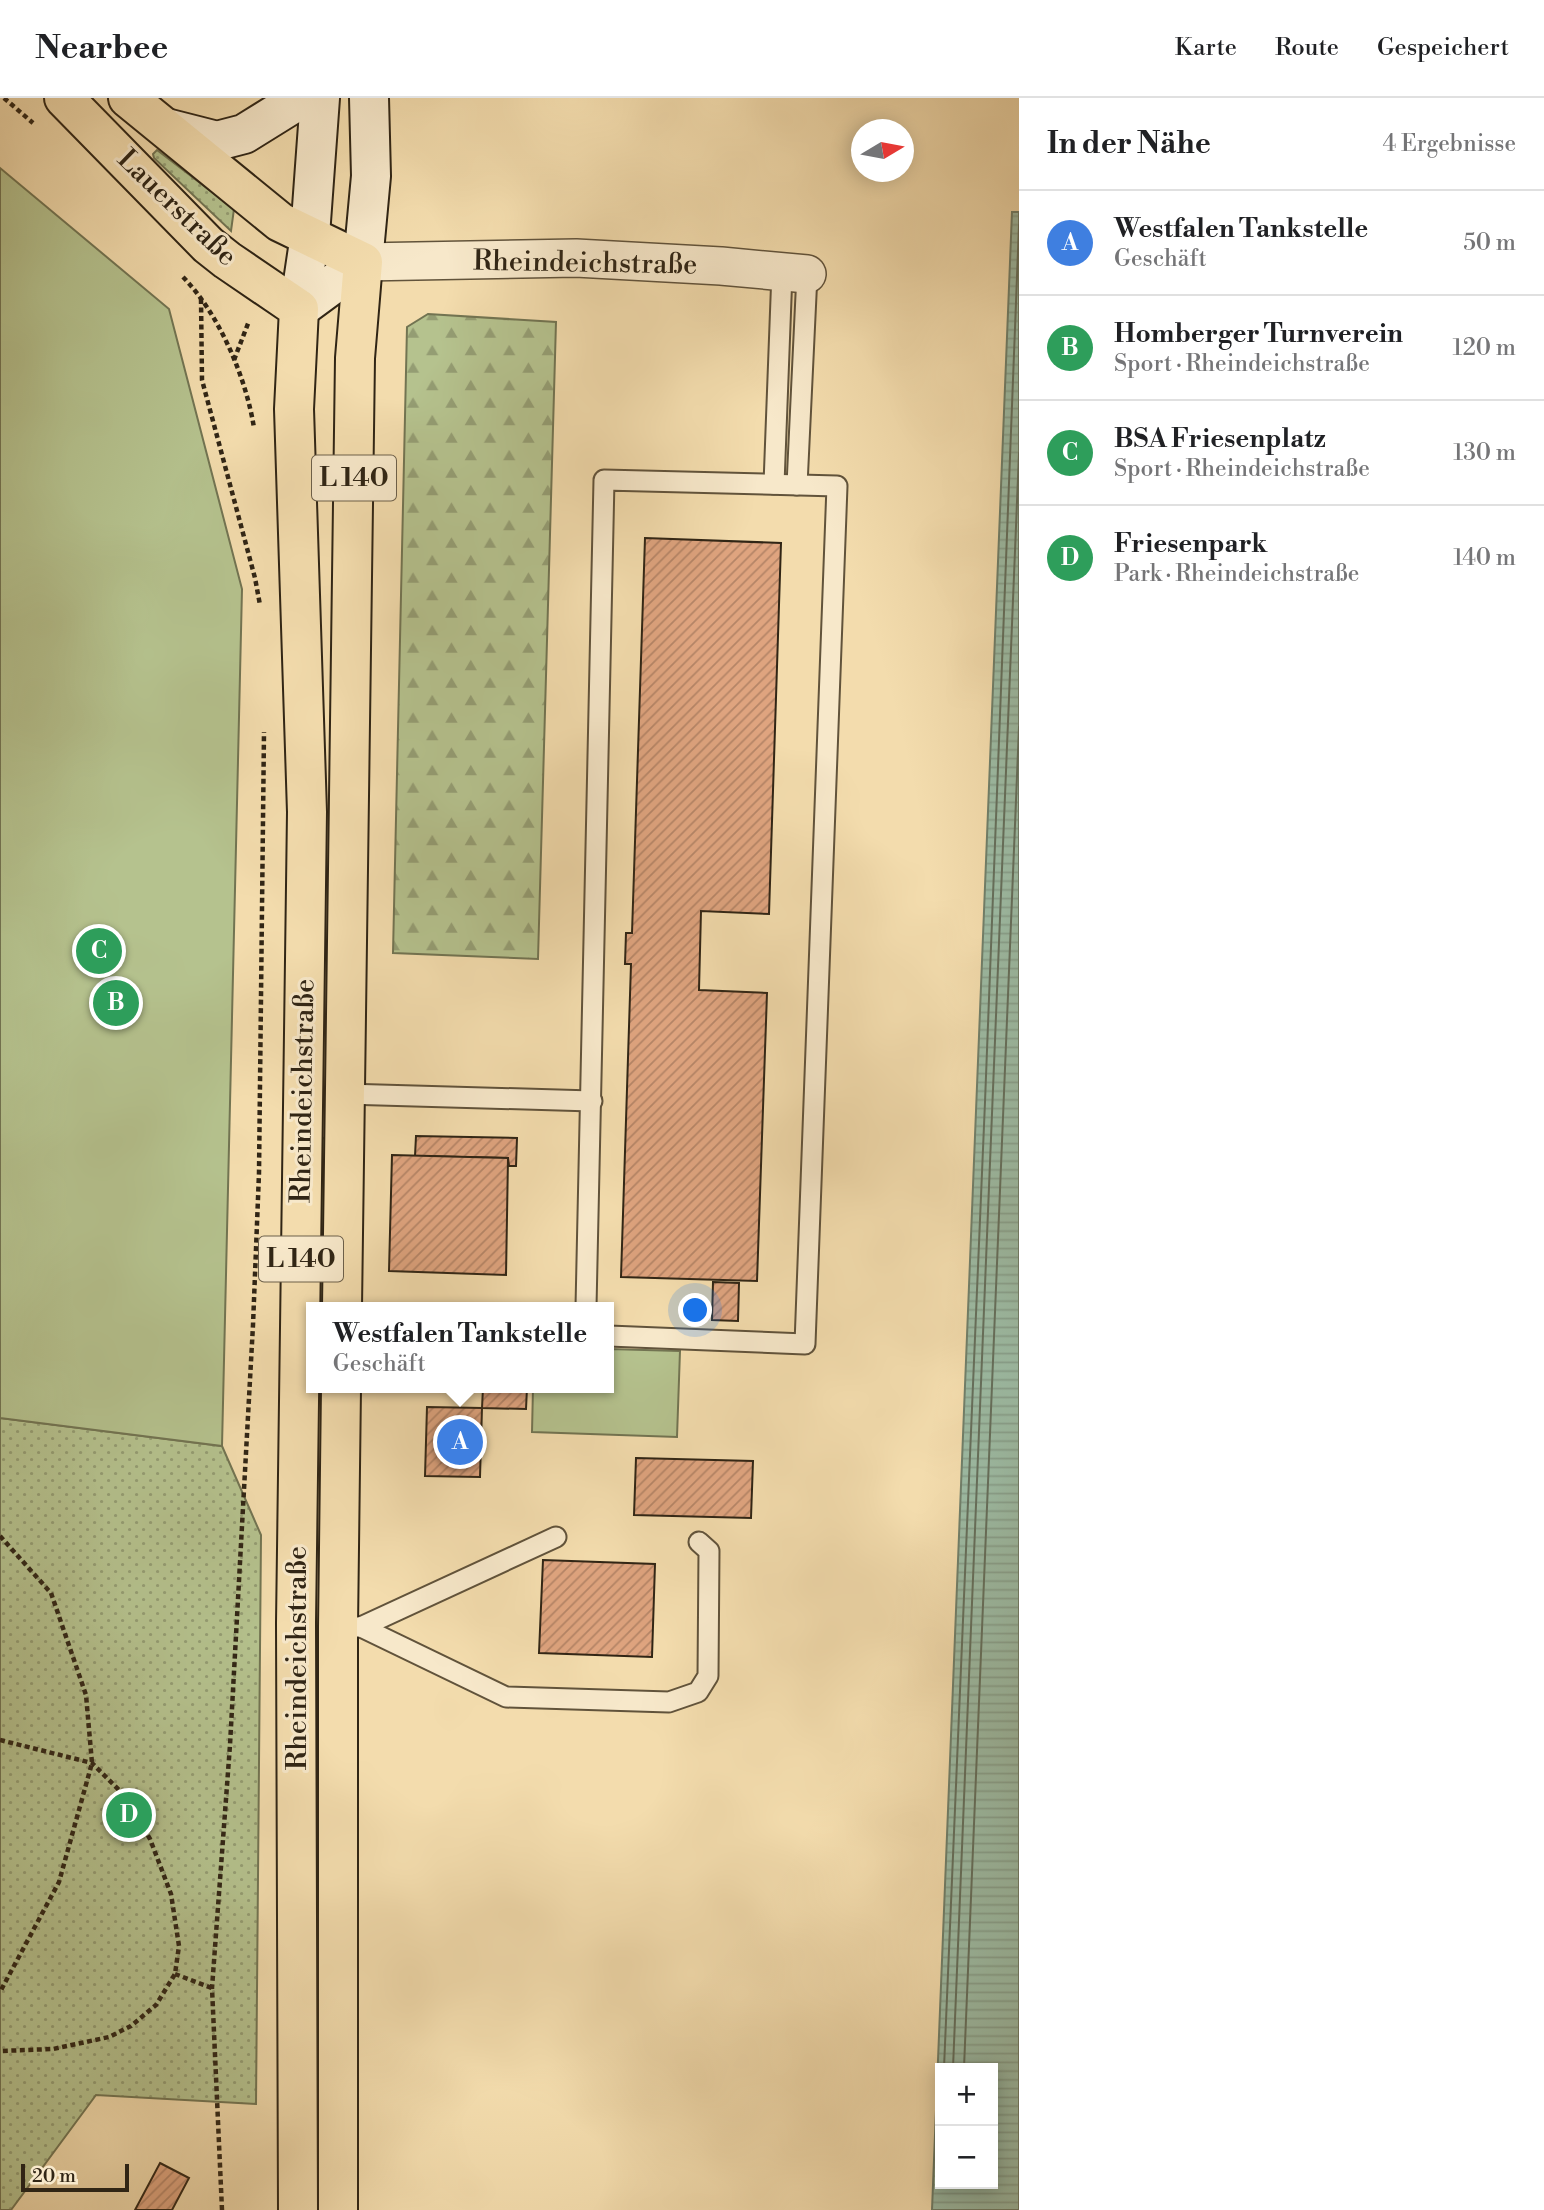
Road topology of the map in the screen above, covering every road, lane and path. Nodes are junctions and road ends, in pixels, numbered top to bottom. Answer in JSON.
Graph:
{"nodes":[{"id":1,"x":4,"y":98,"type":"edge"},
{"id":2,"x":64,"y":98,"type":"edge"},
{"id":3,"x":128,"y":98,"type":"edge"},
{"id":4,"x":302,"y":98,"type":"edge"},
{"id":5,"x":320,"y":98,"type":"edge"},
{"id":6,"x":369,"y":98,"type":"edge"},
{"id":7,"x":166,"y":128,"type":"junction"},
{"id":8,"x":42,"y":132,"type":"dead end"},
{"id":9,"x":310,"y":235,"type":"junction"},
{"id":10,"x":363,"y":262,"type":"junction"},
{"id":11,"x":794,"y":273,"type":"junction"},
{"id":12,"x":182,"y":276,"type":"dead end"},
{"id":13,"x":201,"y":295,"type":"junction"},
{"id":14,"x":299,"y":309,"type":"junction"},
{"id":15,"x":256,"y":438,"type":"dead end"},
{"id":16,"x":774,"y":484,"type":"junction"},
{"id":17,"x":797,"y":485,"type":"junction"},
{"id":18,"x":261,"y":613,"type":"dead end"},
{"id":19,"x":264,"y":719,"type":"dead end"},
{"id":20,"x":345,"y":1094,"type":"junction"},
{"id":21,"x":592,"y":1101,"type":"junction"},
{"id":22,"x":342,"y":1302,"type":"edge"},
{"id":23,"x":586,"y":1302,"type":"edge"},
{"id":24,"x":614,"y":1336,"type":"edge"},
{"id":25,"x":341,"y":1393,"type":"edge"},
{"id":26,"x":0,"y":1536,"type":"edge"},
{"id":27,"x":555,"y":1537,"type":"dead end"},
{"id":28,"x":699,"y":1542,"type":"dead end"},
{"id":29,"x":350,"y":1627,"type":"junction"},
{"id":30,"x":0,"y":1740,"type":"edge"},
{"id":31,"x":92,"y":1763,"type":"junction"},
{"id":32,"x":175,"y":1974,"type":"junction"},
{"id":33,"x":212,"y":1988,"type":"junction"},
{"id":34,"x":0,"y":1993,"type":"edge"},
{"id":35,"x":0,"y":2051,"type":"edge"},
{"id":36,"x":222,"y":2210,"type":"edge"},
{"id":37,"x":298,"y":2210,"type":"edge"},
{"id":38,"x":338,"y":2210,"type":"edge"}],
"edges":[{"from":1,"to":8,"type":"path"},
{"from":2,"to":14,"type":"main road","name":"Lauerstraße"},
{"from":3,"to":7,"type":"main road","name":"Lauerstraße"},
{"from":4,"to":7,"type":"main road"},
{"from":5,"to":9,"type":"main road","name":"Rheindeichstraße"},
{"from":6,"to":10,"type":"main road","name":"Rheindeichstraße"},
{"from":7,"to":9,"type":"main road","name":"Lauerstraße"},
{"from":9,"to":10,"type":"main road","name":"Rheindeichstraße"},
{"from":9,"to":14,"type":"main road","name":"Rheindeichstraße","number":"L 140"},
{"from":10,"to":11,"type":"street","name":"Rheindeichstraße"},
{"from":10,"to":14,"type":"main road"},
{"from":10,"to":20,"type":"main road","name":"Rheindeichstraße","number":"L 140"},
{"from":11,"to":16,"type":"lane"},
{"from":11,"to":17,"type":"lane"},
{"from":12,"to":13,"type":"path"},
{"from":13,"to":15,"type":"path"},
{"from":13,"to":18,"type":"path"},
{"from":14,"to":37,"type":"main road","name":"Rheindeichstraße","number":"L 140"},
{"from":16,"to":17,"type":"lane"},
{"from":16,"to":21,"type":"lane"},
{"from":17,"to":24,"type":"lane"},
{"from":19,"to":33,"type":"path"},
{"from":20,"to":21,"type":"lane"},
{"from":20,"to":22,"type":"main road","name":"Rheindeichstraße","number":"L 140"},
{"from":21,"to":23,"type":"lane"},
{"from":25,"to":29,"type":"main road","name":"Rheindeichstraße"},
{"from":26,"to":31,"type":"path"},
{"from":27,"to":29,"type":"lane"},
{"from":28,"to":29,"type":"lane"},
{"from":29,"to":38,"type":"main road","name":"Rheindeichstraße"},
{"from":30,"to":31,"type":"path"},
{"from":31,"to":32,"type":"path"},
{"from":31,"to":34,"type":"path"},
{"from":32,"to":33,"type":"path"},
{"from":32,"to":35,"type":"path"},
{"from":33,"to":36,"type":"path"}]}
